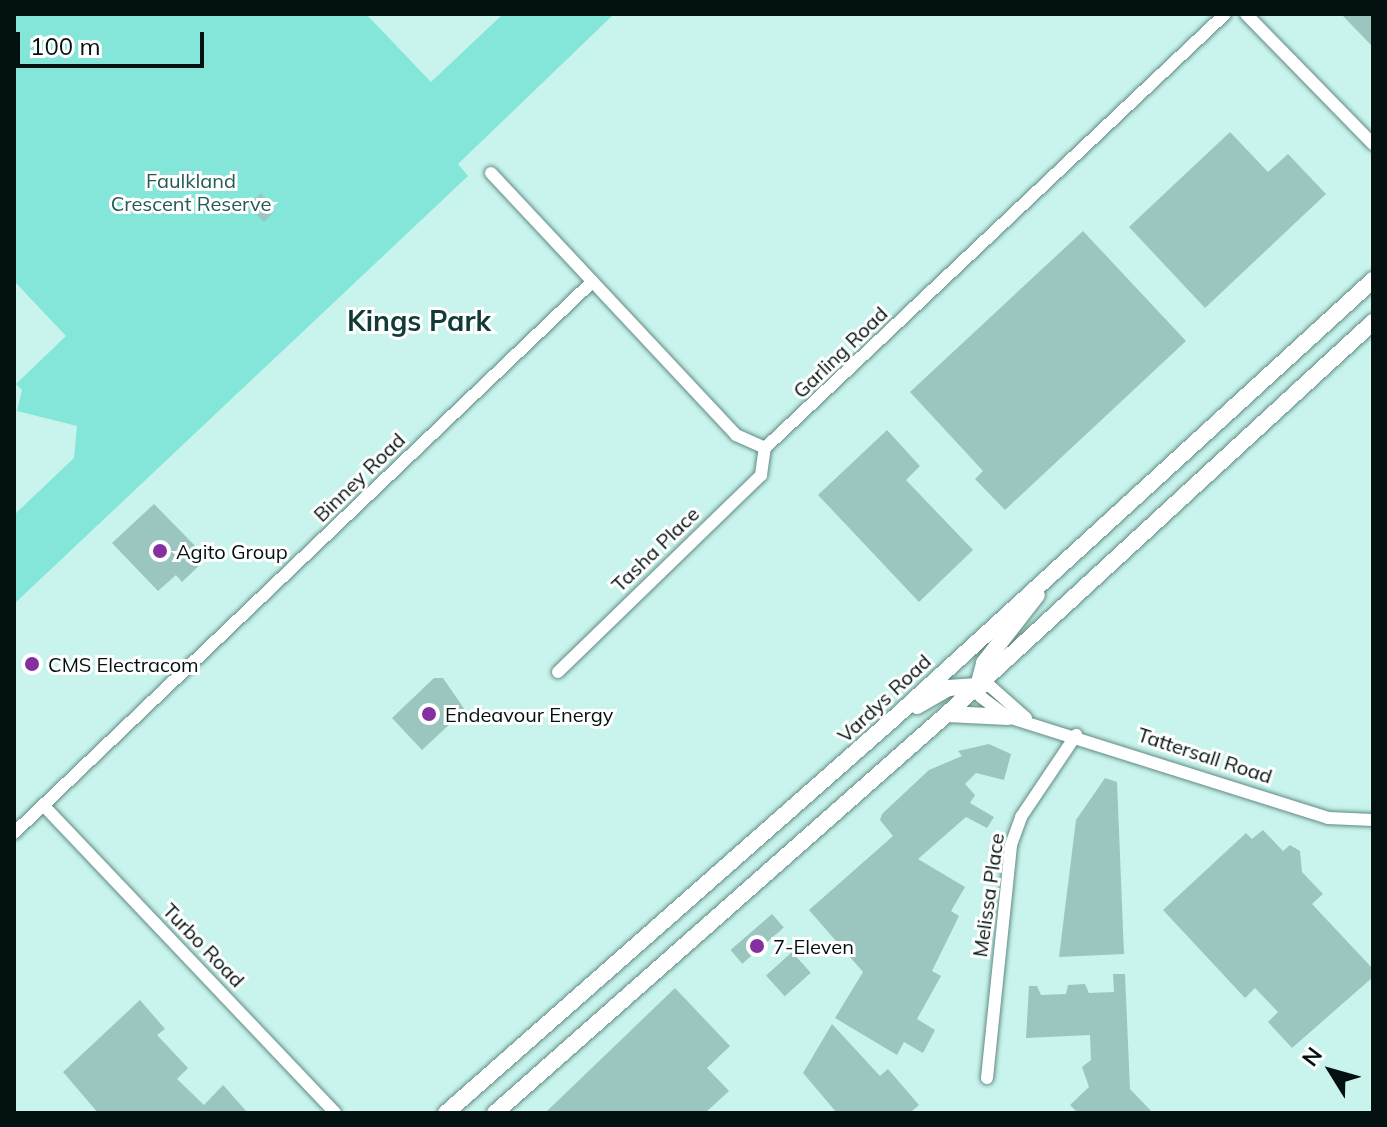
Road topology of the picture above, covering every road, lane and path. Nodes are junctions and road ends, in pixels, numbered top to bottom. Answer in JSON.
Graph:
{"nodes":[{"id":1,"x":1225,"y":14,"type":"edge"},
{"id":2,"x":1246,"y":14,"type":"edge"},
{"id":3,"x":1373,"y":144,"type":"edge"},
{"id":4,"x":491,"y":173,"type":"dead end"},
{"id":5,"x":1373,"y":271,"type":"edge"},
{"id":6,"x":1373,"y":280,"type":"edge"},
{"id":7,"x":592,"y":282,"type":"junction"},
{"id":8,"x":1343,"y":307,"type":"junction"},
{"id":9,"x":1373,"y":322,"type":"edge"},
{"id":10,"x":765,"y":448,"type":"junction"},
{"id":11,"x":1069,"y":556,"type":"junction"},
{"id":12,"x":558,"y":672,"type":"dead end"},
{"id":13,"x":978,"y":686,"type":"junction"},
{"id":14,"x":947,"y":714,"type":"junction"},
{"id":15,"x":1008,"y":717,"type":"junction"},
{"id":16,"x":1026,"y":718,"type":"junction"},
{"id":17,"x":892,"y":720,"type":"junction"},
{"id":18,"x":1076,"y":735,"type":"junction"},
{"id":19,"x":44,"y":806,"type":"junction"},
{"id":20,"x":1373,"y":820,"type":"edge"},
{"id":21,"x":14,"y":833,"type":"edge"},
{"id":22,"x":987,"y":1078,"type":"dead end"},
{"id":23,"x":335,"y":1113,"type":"edge"},
{"id":24,"x":446,"y":1113,"type":"edge"},
{"id":25,"x":495,"y":1113,"type":"edge"}],
"edges":[{"from":1,"to":10,"type":"street","name":"Garling Road"},
{"from":2,"to":3,"type":"street"},
{"from":4,"to":7,"type":"street"},
{"from":5,"to":8,"type":"main road","name":"Vardys Road"},
{"from":6,"to":8,"type":"main road","name":"Vardys Road"},
{"from":7,"to":10,"type":"street"},
{"from":7,"to":19,"type":"street","name":"Binney Road"},
{"from":8,"to":11,"type":"main road","name":"Vardys Road"},
{"from":9,"to":13,"type":"main road"},
{"from":10,"to":12,"type":"street","name":"Tasha Place"},
{"from":11,"to":13,"type":"main road"},
{"from":11,"to":17,"type":"main road","name":"Vardys Road"},
{"from":13,"to":14,"type":"main road"},
{"from":13,"to":15,"type":"street"},
{"from":13,"to":16,"type":"street","name":"Tattersall Road"},
{"from":13,"to":17,"type":"main road"},
{"from":14,"to":15,"type":"main road"},
{"from":14,"to":25,"type":"main road"},
{"from":15,"to":16,"type":"street","name":"Tattersall Road"},
{"from":16,"to":18,"type":"street","name":"Tattersall Road"},
{"from":17,"to":24,"type":"main road","name":"Vardys Road"},
{"from":18,"to":20,"type":"street","name":"Tattersall Road"},
{"from":18,"to":22,"type":"street","name":"Melissa Place"},
{"from":19,"to":21,"type":"street","name":"Binney Road"},
{"from":19,"to":23,"type":"street","name":"Turbo Road"}]}
